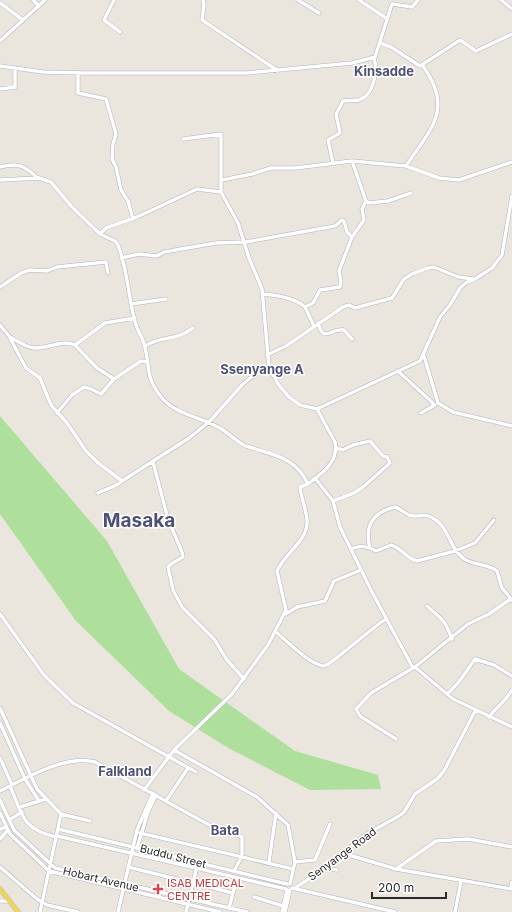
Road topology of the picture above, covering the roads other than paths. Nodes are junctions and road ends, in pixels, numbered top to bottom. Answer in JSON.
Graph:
{"nodes":[{"id":1,"x":33,"y":0,"type":"edge"},
{"id":2,"x":45,"y":0,"type":"edge"},
{"id":3,"x":114,"y":0,"type":"edge"},
{"id":4,"x":203,"y":0,"type":"edge"},
{"id":5,"x":298,"y":0,"type":"edge"},
{"id":6,"x":359,"y":0,"type":"edge"},
{"id":7,"x":418,"y":0,"type":"edge"},
{"id":8,"x":501,"y":0,"type":"edge"},
{"id":9,"x":0,"y":4,"type":"edge"},
{"id":10,"x":39,"y":6,"type":"junction"},
{"id":11,"x":512,"y":8,"type":"edge"},
{"id":12,"x":319,"y":13,"type":"dead end"},
{"id":13,"x":386,"y":18,"type":"junction"},
{"id":14,"x":23,"y":20,"type":"junction"},
{"id":15,"x":120,"y":32,"type":"dead end"},
{"id":16,"x":512,"y":34,"type":"edge"},
{"id":17,"x":1,"y":40,"type":"edge"},
{"id":18,"x":380,"y":43,"type":"junction"},
{"id":19,"x":374,"y":58,"type":"junction"},
{"id":20,"x":0,"y":66,"type":"edge"},
{"id":21,"x":423,"y":66,"type":"junction"},
{"id":22,"x":15,"y":69,"type":"junction"},
{"id":23,"x":278,"y":71,"type":"junction"},
{"id":24,"x":78,"y":73,"type":"junction"},
{"id":25,"x":0,"y":89,"type":"edge"},
{"id":26,"x":183,"y":140,"type":"dead end"},
{"id":27,"x":352,"y":161,"type":"junction"},
{"id":28,"x":512,"y":162,"type":"edge"},
{"id":29,"x":333,"y":163,"type":"junction"},
{"id":30,"x":406,"y":166,"type":"junction"},
{"id":31,"x":0,"y":167,"type":"edge"},
{"id":32,"x":39,"y":178,"type":"junction"},
{"id":33,"x":0,"y":180,"type":"edge"},
{"id":34,"x":222,"y":180,"type":"junction"},
{"id":35,"x":221,"y":192,"type":"junction"},
{"id":36,"x":411,"y":193,"type":"dead end"},
{"id":37,"x":512,"y":196,"type":"edge"},
{"id":38,"x":366,"y":201,"type":"junction"},
{"id":39,"x":133,"y":219,"type":"junction"},
{"id":40,"x":100,"y":234,"type":"junction"},
{"id":41,"x":352,"y":237,"type":"junction"},
{"id":42,"x":246,"y":242,"type":"junction"},
{"id":43,"x":121,"y":258,"type":"junction"},
{"id":44,"x":108,"y":273,"type":"dead end"},
{"id":45,"x":474,"y":279,"type":"junction"},
{"id":46,"x":0,"y":286,"type":"edge"},
{"id":47,"x":262,"y":294,"type":"junction"},
{"id":48,"x":166,"y":299,"type":"dead end"},
{"id":49,"x":132,"y":304,"type":"junction"},
{"id":50,"x":305,"y":307,"type":"junction"},
{"id":51,"x":135,"y":318,"type":"junction"},
{"id":52,"x":318,"y":323,"type":"junction"},
{"id":53,"x":0,"y":325,"type":"edge"},
{"id":54,"x":314,"y":326,"type":"junction"},
{"id":55,"x":193,"y":328,"type":"dead end"},
{"id":56,"x":9,"y":336,"type":"junction"},
{"id":57,"x":352,"y":339,"type":"dead end"},
{"id":58,"x":75,"y":345,"type":"junction"},
{"id":59,"x":145,"y":346,"type":"junction"},
{"id":60,"x":272,"y":353,"type":"junction"},
{"id":61,"x":267,"y":355,"type":"junction"},
{"id":62,"x":424,"y":356,"type":"junction"},
{"id":63,"x":147,"y":362,"type":"junction"},
{"id":64,"x":268,"y":362,"type":"junction"},
{"id":65,"x":269,"y":367,"type":"junction"},
{"id":66,"x":399,"y":372,"type":"junction"},
{"id":67,"x":114,"y":379,"type":"junction"},
{"id":68,"x":438,"y":403,"type":"junction"},
{"id":69,"x":433,"y":406,"type":"junction"},
{"id":70,"x":317,"y":409,"type":"junction"},
{"id":71,"x":57,"y":412,"type":"junction"},
{"id":72,"x":421,"y":414,"type":"dead end"},
{"id":73,"x":209,"y":422,"type":"junction"},
{"id":74,"x":512,"y":426,"type":"edge"},
{"id":75,"x":336,"y":448,"type":"junction"},
{"id":76,"x":153,"y":462,"type":"junction"},
{"id":77,"x":315,"y":478,"type":"junction"},
{"id":78,"x":122,"y":481,"type":"junction"},
{"id":79,"x":308,"y":484,"type":"junction"},
{"id":80,"x":98,"y":493,"type":"dead end"},
{"id":81,"x":333,"y":501,"type":"junction"},
{"id":82,"x":494,"y":520,"type":"dead end"},
{"id":83,"x":370,"y":548,"type":"junction"},
{"id":84,"x":351,"y":549,"type":"junction"},
{"id":85,"x":455,"y":551,"type":"junction"},
{"id":86,"x":361,"y":570,"type":"junction"},
{"id":87,"x":512,"y":600,"type":"edge"},
{"id":88,"x":427,"y":606,"type":"dead end"},
{"id":89,"x":0,"y":614,"type":"edge"},
{"id":90,"x":286,"y":614,"type":"junction"},
{"id":91,"x":386,"y":619,"type":"junction"},
{"id":92,"x":276,"y":632,"type":"junction"},
{"id":93,"x":452,"y":639,"type":"junction"},
{"id":94,"x":414,"y":668,"type":"junction"},
{"id":95,"x":512,"y":676,"type":"edge"},
{"id":96,"x":244,"y":680,"type":"junction"},
{"id":97,"x":512,"y":690,"type":"edge"},
{"id":98,"x":448,"y":694,"type":"junction"},
{"id":99,"x":0,"y":708,"type":"edge"},
{"id":100,"x":476,"y":711,"type":"junction"},
{"id":101,"x":489,"y":717,"type":"junction"},
{"id":102,"x":0,"y":723,"type":"edge"},
{"id":103,"x":512,"y":727,"type":"edge"},
{"id":104,"x":396,"y":739,"type":"dead end"},
{"id":105,"x":174,"y":750,"type":"junction"},
{"id":106,"x":168,"y":757,"type":"junction"},
{"id":107,"x":0,"y":758,"type":"edge"},
{"id":108,"x":188,"y":768,"type":"junction"},
{"id":109,"x":196,"y":772,"type":"dead end"},
{"id":110,"x":30,"y":776,"type":"junction"},
{"id":111,"x":25,"y":779,"type":"junction"},
{"id":112,"x":11,"y":785,"type":"junction"},
{"id":113,"x":0,"y":790,"type":"edge"},
{"id":114,"x":144,"y":790,"type":"junction"},
{"id":115,"x":154,"y":794,"type":"junction"},
{"id":116,"x":46,"y":799,"type":"junction"},
{"id":117,"x":0,"y":800,"type":"edge"},
{"id":118,"x":39,"y":801,"type":"junction"},
{"id":119,"x":166,"y":801,"type":"junction"},
{"id":120,"x":20,"y":807,"type":"junction"},
{"id":121,"x":22,"y":812,"type":"junction"},
{"id":122,"x":0,"y":813,"type":"edge"},
{"id":123,"x":276,"y":813,"type":"junction"},
{"id":124,"x":60,"y":814,"type":"junction"},
{"id":125,"x":9,"y":820,"type":"junction"},
{"id":126,"x":90,"y":820,"type":"dead end"},
{"id":127,"x":330,"y":824,"type":"dead end"},
{"id":128,"x":6,"y":826,"type":"junction"},
{"id":129,"x":0,"y":829,"type":"edge"},
{"id":130,"x":58,"y":829,"type":"junction"},
{"id":131,"x":14,"y":830,"type":"junction"},
{"id":132,"x":9,"y":832,"type":"junction"},
{"id":133,"x":140,"y":833,"type":"junction"},
{"id":134,"x":56,"y":836,"type":"junction"},
{"id":135,"x":0,"y":839,"type":"edge"},
{"id":136,"x":135,"y":847,"type":"junction"},
{"id":137,"x":512,"y":847,"type":"edge"},
{"id":138,"x":132,"y":853,"type":"junction"},
{"id":139,"x":342,"y":853,"type":"junction"},
{"id":140,"x":242,"y":856,"type":"junction"},
{"id":141,"x":198,"y":862,"type":"junction"},
{"id":142,"x":269,"y":862,"type":"junction"},
{"id":143,"x":295,"y":862,"type":"junction"},
{"id":144,"x":50,"y":865,"type":"junction"},
{"id":145,"x":0,"y":867,"type":"edge"},
{"id":146,"x":128,"y":867,"type":"junction"},
{"id":147,"x":325,"y":868,"type":"junction"},
{"id":148,"x":196,"y":869,"type":"junction"},
{"id":149,"x":293,"y":869,"type":"junction"},
{"id":150,"x":396,"y":869,"type":"junction"},
{"id":151,"x":337,"y":870,"type":"dead end"},
{"id":152,"x":49,"y":871,"type":"junction"},
{"id":153,"x":234,"y":871,"type":"junction"},
{"id":154,"x":236,"y":878,"type":"junction"},
{"id":155,"x":461,"y":881,"type":"junction"},
{"id":156,"x":512,"y":882,"type":"edge"},
{"id":157,"x":193,"y":883,"type":"junction"},
{"id":158,"x":125,"y":884,"type":"junction"},
{"id":159,"x":288,"y":884,"type":"junction"},
{"id":160,"x":123,"y":889,"type":"junction"},
{"id":161,"x":290,"y":889,"type":"junction"},
{"id":162,"x":511,"y":889,"type":"edge"},
{"id":163,"x":0,"y":890,"type":"edge"},
{"id":164,"x":233,"y":893,"type":"junction"},
{"id":165,"x":254,"y":897,"type":"dead end"},
{"id":166,"x":189,"y":899,"type":"junction"},
{"id":167,"x":0,"y":901,"type":"edge"},
{"id":168,"x":8,"y":901,"type":"junction"},
{"id":169,"x":42,"y":902,"type":"junction"},
{"id":170,"x":188,"y":905,"type":"junction"},
{"id":171,"x":283,"y":906,"type":"junction"},
{"id":172,"x":229,"y":908,"type":"junction"},
{"id":173,"x":18,"y":912,"type":"edge"},
{"id":174,"x":40,"y":912,"type":"edge"},
{"id":175,"x":78,"y":912,"type":"edge"},
{"id":176,"x":118,"y":912,"type":"edge"},
{"id":177,"x":186,"y":912,"type":"edge"},
{"id":178,"x":220,"y":912,"type":"edge"},
{"id":179,"x":247,"y":912,"type":"edge"},
{"id":180,"x":283,"y":912,"type":"edge"},
{"id":181,"x":395,"y":912,"type":"edge"},
{"id":182,"x":455,"y":912,"type":"edge"}],
"edges":[{"from":1,"to":10,"type":"street"},
{"from":2,"to":10,"type":"street"},
{"from":3,"to":15,"type":"street"},
{"from":4,"to":23,"type":"street"},
{"from":5,"to":12,"type":"street"},
{"from":6,"to":13,"type":"street"},
{"from":7,"to":13,"type":"street"},
{"from":8,"to":11,"type":"street"},
{"from":9,"to":14,"type":"street"},
{"from":10,"to":14,"type":"street"},
{"from":13,"to":18,"type":"street"},
{"from":14,"to":17,"type":"street"},
{"from":16,"to":21,"type":"street"},
{"from":18,"to":19,"type":"street"},
{"from":18,"to":21,"type":"street"},
{"from":19,"to":23,"type":"street"},
{"from":19,"to":29,"type":"street"},
{"from":20,"to":22,"type":"street"},
{"from":21,"to":30,"type":"street"},
{"from":22,"to":24,"type":"street"},
{"from":22,"to":25,"type":"street"},
{"from":23,"to":24,"type":"street"},
{"from":24,"to":39,"type":"street"},
{"from":26,"to":34,"type":"street"},
{"from":27,"to":29,"type":"street"},
{"from":27,"to":30,"type":"street"},
{"from":27,"to":38,"type":"street"},
{"from":28,"to":30,"type":"street"},
{"from":29,"to":34,"type":"street"},
{"from":31,"to":32,"type":"street"},
{"from":32,"to":33,"type":"street"},
{"from":32,"to":40,"type":"street"},
{"from":34,"to":35,"type":"street"},
{"from":35,"to":39,"type":"street"},
{"from":35,"to":42,"type":"street"},
{"from":36,"to":38,"type":"street"},
{"from":37,"to":45,"type":"street"},
{"from":38,"to":41,"type":"street"},
{"from":39,"to":40,"type":"street"},
{"from":40,"to":43,"type":"street"},
{"from":41,"to":42,"type":"street"},
{"from":41,"to":50,"type":"street"},
{"from":42,"to":43,"type":"street"},
{"from":42,"to":47,"type":"street"},
{"from":43,"to":49,"type":"street"},
{"from":44,"to":46,"type":"street"},
{"from":45,"to":52,"type":"street"},
{"from":45,"to":62,"type":"street"},
{"from":47,"to":50,"type":"street"},
{"from":47,"to":61,"type":"street"},
{"from":48,"to":49,"type":"street"},
{"from":49,"to":51,"type":"street"},
{"from":50,"to":54,"type":"street"},
{"from":51,"to":58,"type":"street"},
{"from":51,"to":59,"type":"street"},
{"from":52,"to":54,"type":"street"},
{"from":52,"to":57,"type":"street"},
{"from":53,"to":56,"type":"street"},
{"from":54,"to":60,"type":"street"},
{"from":55,"to":59,"type":"street"},
{"from":56,"to":58,"type":"street"},
{"from":56,"to":71,"type":"street"},
{"from":58,"to":67,"type":"street"},
{"from":59,"to":63,"type":"street"},
{"from":60,"to":61,"type":"street"},
{"from":60,"to":64,"type":"street"},
{"from":61,"to":64,"type":"street"},
{"from":62,"to":66,"type":"street"},
{"from":62,"to":68,"type":"street"},
{"from":63,"to":67,"type":"street"},
{"from":63,"to":73,"type":"street"},
{"from":64,"to":65,"type":"street"},
{"from":65,"to":70,"type":"street"},
{"from":65,"to":73,"type":"street"},
{"from":66,"to":69,"type":"street"},
{"from":66,"to":70,"type":"street"},
{"from":67,"to":71,"type":"street"},
{"from":68,"to":69,"type":"street"},
{"from":68,"to":74,"type":"street"},
{"from":69,"to":72,"type":"street"},
{"from":70,"to":75,"type":"street"},
{"from":71,"to":78,"type":"street"},
{"from":73,"to":76,"type":"street"},
{"from":73,"to":79,"type":"street"},
{"from":75,"to":77,"type":"street"},
{"from":75,"to":81,"type":"street"},
{"from":76,"to":78,"type":"street"},
{"from":76,"to":96,"type":"street"},
{"from":77,"to":79,"type":"street"},
{"from":77,"to":81,"type":"street"},
{"from":78,"to":80,"type":"street"},
{"from":79,"to":90,"type":"street"},
{"from":81,"to":84,"type":"street"},
{"from":82,"to":85,"type":"street"},
{"from":83,"to":84,"type":"street"},
{"from":83,"to":85,"type":"street"},
{"from":83,"to":85,"type":"street"},
{"from":84,"to":86,"type":"street"},
{"from":85,"to":87,"type":"street"},
{"from":86,"to":90,"type":"street"},
{"from":86,"to":91,"type":"street"},
{"from":87,"to":93,"type":"street"},
{"from":88,"to":93,"type":"street"},
{"from":89,"to":106,"type":"street"},
{"from":90,"to":92,"type":"street"},
{"from":91,"to":92,"type":"street"},
{"from":91,"to":94,"type":"street"},
{"from":92,"to":96,"type":"street"},
{"from":93,"to":94,"type":"street"},
{"from":94,"to":98,"type":"street"},
{"from":94,"to":104,"type":"street"},
{"from":95,"to":98,"type":"street"},
{"from":96,"to":105,"type":"street"},
{"from":97,"to":101,"type":"street"},
{"from":98,"to":100,"type":"street"},
{"from":99,"to":110,"type":"street"},
{"from":100,"to":101,"type":"street"},
{"from":100,"to":139,"type":"street","name":"Senyange Road"},
{"from":101,"to":103,"type":"street"},
{"from":102,"to":111,"type":"street"},
{"from":105,"to":106,"type":"street"},
{"from":105,"to":123,"type":"street"},
{"from":106,"to":108,"type":"street"},
{"from":106,"to":114,"type":"street"},
{"from":107,"to":112,"type":"street"},
{"from":108,"to":109,"type":"street"},
{"from":108,"to":119,"type":"street"},
{"from":110,"to":111,"type":"street"},
{"from":110,"to":114,"type":"street"},
{"from":110,"to":116,"type":"street"},
{"from":111,"to":112,"type":"street"},
{"from":111,"to":118,"type":"street"},
{"from":112,"to":113,"type":"street"},
{"from":112,"to":120,"type":"street"},
{"from":114,"to":115,"type":"street"},
{"from":115,"to":119,"type":"street"},
{"from":115,"to":133,"type":"street"},
{"from":115,"to":136,"type":"street"},
{"from":116,"to":118,"type":"street"},
{"from":116,"to":124,"type":"street"},
{"from":117,"to":125,"type":"street"},
{"from":118,"to":120,"type":"street"},
{"from":119,"to":140,"type":"street"},
{"from":120,"to":121,"type":"street"},
{"from":121,"to":125,"type":"street"},
{"from":121,"to":134,"type":"street"},
{"from":122,"to":128,"type":"street"},
{"from":123,"to":142,"type":"street"},
{"from":123,"to":143,"type":"street"},
{"from":124,"to":126,"type":"street"},
{"from":124,"to":130,"type":"street"},
{"from":125,"to":131,"type":"street"},
{"from":127,"to":143,"type":"street"},
{"from":128,"to":129,"type":"street"},
{"from":128,"to":132,"type":"street"},
{"from":130,"to":134,"type":"street"},
{"from":130,"to":136,"type":"street","name":"Buddu Street"},
{"from":131,"to":132,"type":"street"},
{"from":131,"to":144,"type":"street"},
{"from":132,"to":135,"type":"street"},
{"from":132,"to":152,"type":"street"},
{"from":133,"to":136,"type":"street"},
{"from":133,"to":140,"type":"street"},
{"from":134,"to":138,"type":"street"},
{"from":134,"to":144,"type":"street"},
{"from":136,"to":138,"type":"street"},
{"from":136,"to":141,"type":"street","name":"Buddu Street"},
{"from":137,"to":150,"type":"street"},
{"from":138,"to":146,"type":"street"},
{"from":138,"to":148,"type":"street"},
{"from":139,"to":147,"type":"street","name":"Senyange Road"},
{"from":139,"to":150,"type":"street"},
{"from":140,"to":142,"type":"street"},
{"from":140,"to":153,"type":"street"},
{"from":141,"to":148,"type":"street"},
{"from":141,"to":153,"type":"street","name":"Buddu Street"},
{"from":142,"to":149,"type":"street"},
{"from":143,"to":149,"type":"street"},
{"from":144,"to":152,"type":"street"},
{"from":144,"to":158,"type":"street","name":"Hobart Avenue"},
{"from":145,"to":169,"type":"street"},
{"from":146,"to":157,"type":"street"},
{"from":146,"to":158,"type":"street"},
{"from":147,"to":151,"type":"street"},
{"from":147,"to":161,"type":"street","name":"Senyange Road"},
{"from":148,"to":154,"type":"street"},
{"from":148,"to":157,"type":"street"},
{"from":149,"to":159,"type":"street"},
{"from":150,"to":155,"type":"street"},
{"from":152,"to":160,"type":"street","name":"Hobart Avenue"},
{"from":152,"to":169,"type":"street"},
{"from":153,"to":159,"type":"street","name":"Buddu Street"},
{"from":154,"to":161,"type":"street"},
{"from":154,"to":164,"type":"street"},
{"from":155,"to":162,"type":"street"},
{"from":155,"to":182,"type":"street"},
{"from":156,"to":162,"type":"street"},
{"from":157,"to":164,"type":"street"},
{"from":157,"to":166,"type":"street"},
{"from":158,"to":160,"type":"street"},
{"from":158,"to":166,"type":"street","name":"Hobart Avenue"},
{"from":159,"to":161,"type":"street"},
{"from":160,"to":170,"type":"street","name":"Hobart Avenue"},
{"from":160,"to":176,"type":"street"},
{"from":161,"to":171,"type":"street"},
{"from":161,"to":180,"type":"street"},
{"from":161,"to":181,"type":"street"},
{"from":163,"to":168,"type":"main road"},
{"from":164,"to":172,"type":"street"},
{"from":165,"to":171,"type":"street"},
{"from":166,"to":170,"type":"street"},
{"from":166,"to":172,"type":"street","name":"Hobart Avenue"},
{"from":167,"to":168,"type":"street"},
{"from":168,"to":173,"type":"main road"},
{"from":169,"to":174,"type":"street"},
{"from":169,"to":175,"type":"street"},
{"from":170,"to":177,"type":"street"},
{"from":170,"to":178,"type":"street","name":"Hobart Avenue"},
{"from":171,"to":180,"type":"street"},
{"from":172,"to":179,"type":"street","name":"Hobart Avenue"}]}
